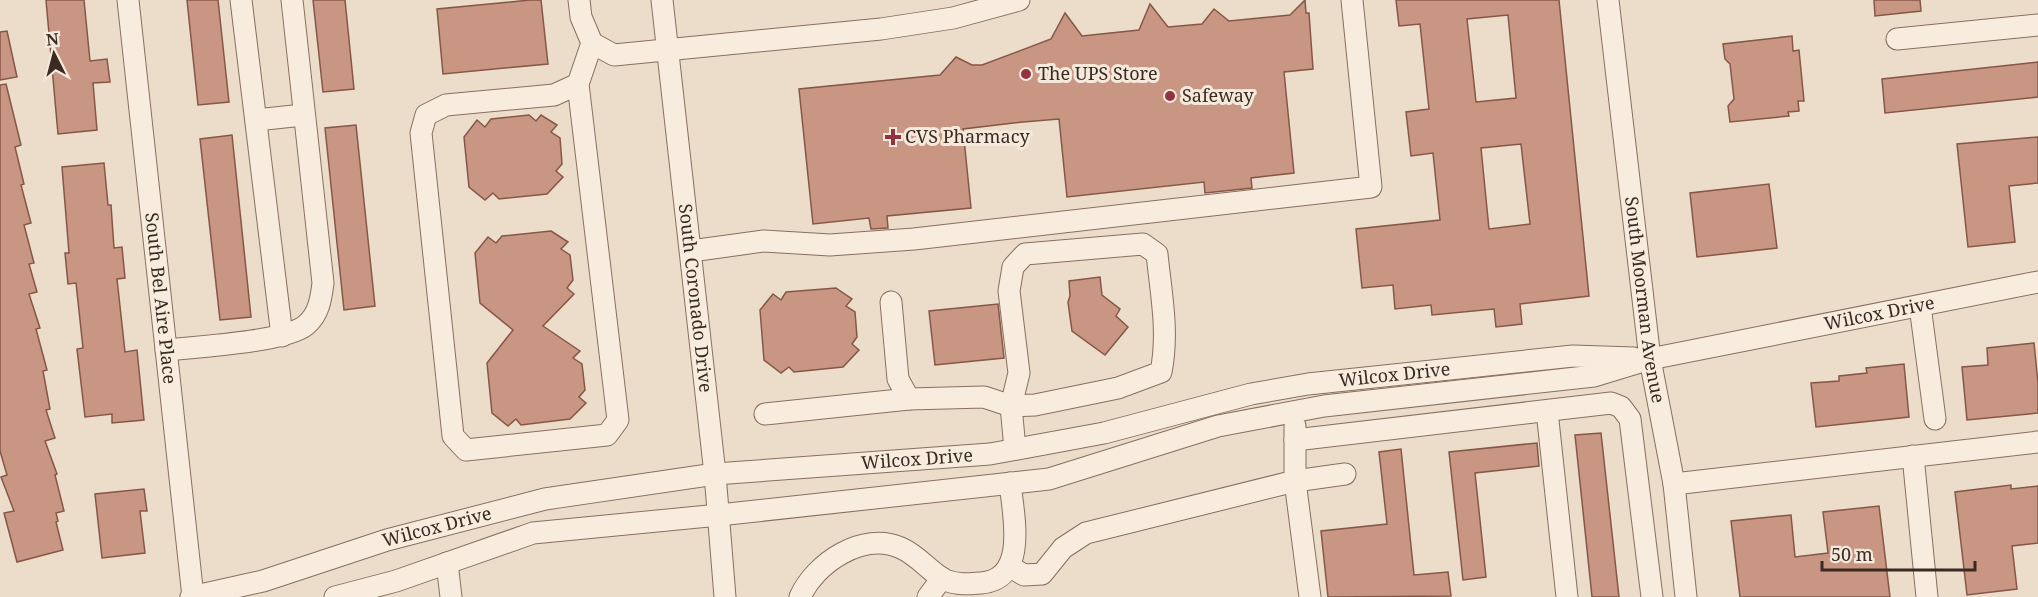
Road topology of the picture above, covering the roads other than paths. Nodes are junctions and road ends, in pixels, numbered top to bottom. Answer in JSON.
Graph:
{"nodes":[{"id":1,"x":128,"y":0,"type":"edge"},
{"id":2,"x":241,"y":0,"type":"edge"},
{"id":3,"x":292,"y":0,"type":"edge"},
{"id":4,"x":579,"y":0,"type":"edge"},
{"id":5,"x":662,"y":0,"type":"edge"},
{"id":6,"x":1018,"y":0,"type":"edge"},
{"id":7,"x":1352,"y":0,"type":"edge"},
{"id":8,"x":1608,"y":0,"type":"edge"},
{"id":9,"x":2038,"y":25,"type":"edge"},
{"id":10,"x":1897,"y":39,"type":"dead end"},
{"id":11,"x":592,"y":43,"type":"junction"},
{"id":12,"x":668,"y":48,"type":"junction"},
{"id":13,"x":578,"y":84,"type":"junction"},
{"id":14,"x":303,"y":115,"type":"junction"},
{"id":15,"x":256,"y":120,"type":"junction"},
{"id":16,"x":690,"y":251,"type":"junction"},
{"id":17,"x":2038,"y":282,"type":"edge"},
{"id":18,"x":891,"y":302,"type":"dead end"},
{"id":19,"x":1920,"y":306,"type":"junction"},
{"id":20,"x":282,"y":336,"type":"junction"},
{"id":21,"x":166,"y":350,"type":"junction"},
{"id":22,"x":1650,"y":359,"type":"junction"},
{"id":23,"x":1292,"y":387,"type":"junction"},
{"id":24,"x":909,"y":399,"type":"junction"},
{"id":25,"x":1011,"y":406,"type":"junction"},
{"id":26,"x":1547,"y":411,"type":"junction"},
{"id":27,"x":1294,"y":412,"type":"junction"},
{"id":28,"x":765,"y":414,"type":"dead end"},
{"id":29,"x":1935,"y":419,"type":"dead end"},
{"id":30,"x":1295,"y":440,"type":"junction"},
{"id":31,"x":2038,"y":442,"type":"edge"},
{"id":32,"x":1015,"y":449,"type":"junction"},
{"id":33,"x":1912,"y":456,"type":"junction"},
{"id":34,"x":715,"y":474,"type":"junction"},
{"id":35,"x":1346,"y":474,"type":"dead end"},
{"id":36,"x":1295,"y":481,"type":"junction"},
{"id":37,"x":1010,"y":483,"type":"junction"},
{"id":38,"x":1674,"y":484,"type":"junction"},
{"id":39,"x":719,"y":515,"type":"junction"},
{"id":40,"x":447,"y":563,"type":"junction"},
{"id":41,"x":1009,"y":566,"type":"junction"},
{"id":42,"x":942,"y":578,"type":"junction"},
{"id":43,"x":192,"y":597,"type":"edge"},
{"id":44,"x":335,"y":597,"type":"edge"},
{"id":45,"x":451,"y":597,"type":"edge"},
{"id":46,"x":725,"y":597,"type":"edge"},
{"id":47,"x":800,"y":597,"type":"edge"},
{"id":48,"x":928,"y":597,"type":"edge"},
{"id":49,"x":1310,"y":597,"type":"edge"},
{"id":50,"x":1567,"y":597,"type":"edge"},
{"id":51,"x":1652,"y":597,"type":"edge"},
{"id":52,"x":1686,"y":597,"type":"edge"},
{"id":53,"x":1927,"y":597,"type":"edge"}],
"edges":[{"from":1,"to":21,"type":"street","name":"South Bel Aire Place"},
{"from":2,"to":15,"type":"street"},
{"from":3,"to":14,"type":"street"},
{"from":4,"to":11,"type":"street"},
{"from":5,"to":12,"type":"street","name":"South Coronado Drive"},
{"from":6,"to":12,"type":"street"},
{"from":7,"to":16,"type":"street"},
{"from":8,"to":22,"type":"street","name":"South Moorman Avenue"},
{"from":9,"to":10,"type":"street"},
{"from":11,"to":12,"type":"street"},
{"from":11,"to":13,"type":"street"},
{"from":12,"to":16,"type":"street","name":"South Coronado Drive"},
{"from":13,"to":13,"type":"street"},
{"from":14,"to":15,"type":"street"},
{"from":14,"to":20,"type":"street"},
{"from":15,"to":20,"type":"street"},
{"from":16,"to":34,"type":"street","name":"South Coronado Drive"},
{"from":17,"to":19,"type":"street","name":"Wilcox Drive"},
{"from":18,"to":24,"type":"street"},
{"from":19,"to":22,"type":"street","name":"Wilcox Drive"},
{"from":19,"to":29,"type":"street"},
{"from":20,"to":21,"type":"street"},
{"from":21,"to":43,"type":"street","name":"South Bel Aire Place"},
{"from":22,"to":23,"type":"street","name":"Wilcox Drive"},
{"from":22,"to":27,"type":"street","name":"Wilcox Drive"},
{"from":22,"to":38,"type":"street","name":"South Moorman Avenue"},
{"from":23,"to":27,"type":"street"},
{"from":23,"to":32,"type":"street","name":"Wilcox Drive"},
{"from":24,"to":25,"type":"street"},
{"from":24,"to":28,"type":"street"},
{"from":25,"to":25,"type":"street"},
{"from":25,"to":32,"type":"street"},
{"from":26,"to":30,"type":"street"},
{"from":26,"to":50,"type":"street"},
{"from":26,"to":51,"type":"street"},
{"from":27,"to":30,"type":"street"},
{"from":27,"to":37,"type":"street","name":"Wilcox Drive"},
{"from":30,"to":36,"type":"street"},
{"from":31,"to":33,"type":"street"},
{"from":32,"to":34,"type":"street","name":"Wilcox Drive"},
{"from":33,"to":38,"type":"street"},
{"from":33,"to":53,"type":"street"},
{"from":34,"to":39,"type":"street","name":"South Coronado Drive"},
{"from":34,"to":43,"type":"street","name":"Wilcox Drive"},
{"from":35,"to":36,"type":"street"},
{"from":36,"to":41,"type":"street"},
{"from":36,"to":49,"type":"street"},
{"from":37,"to":39,"type":"street","name":"Wilcox Drive"},
{"from":37,"to":41,"type":"street"},
{"from":38,"to":52,"type":"street","name":"South Moorman Avenue"},
{"from":39,"to":40,"type":"street","name":"Wilcox Drive"},
{"from":39,"to":46,"type":"street","name":"South Coronado Drive"},
{"from":40,"to":44,"type":"street","name":"Wilcox Drive"},
{"from":40,"to":45,"type":"street"},
{"from":41,"to":42,"type":"street"},
{"from":42,"to":47,"type":"street"},
{"from":42,"to":48,"type":"street"}]}
